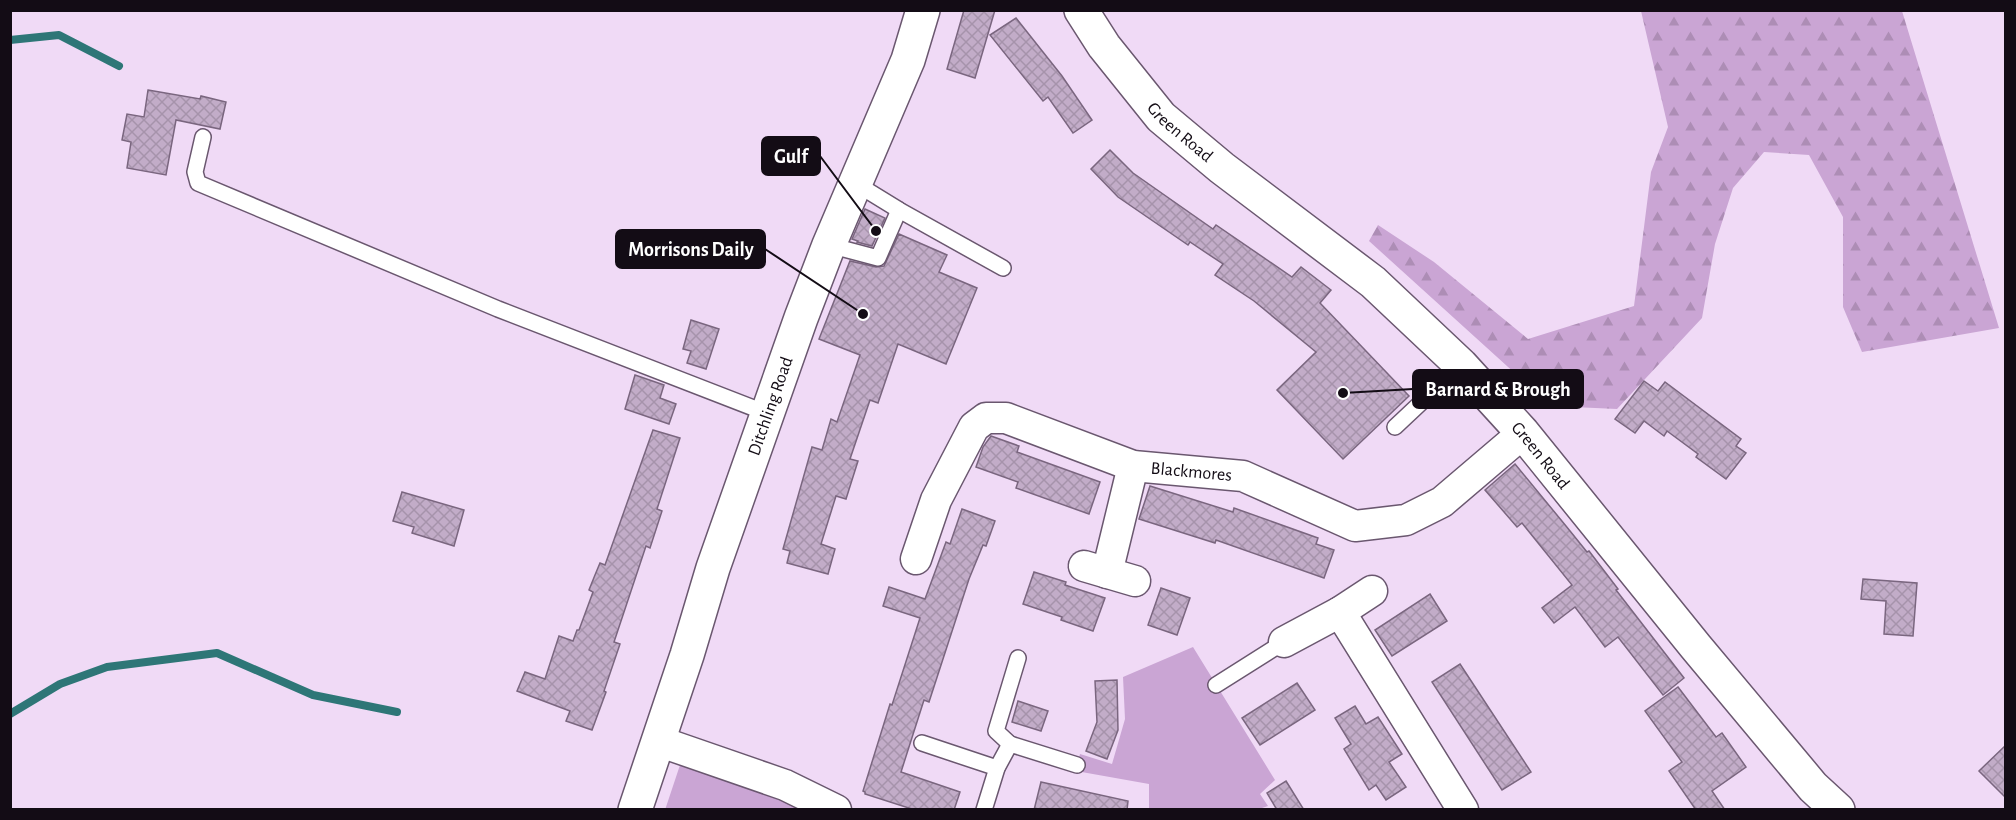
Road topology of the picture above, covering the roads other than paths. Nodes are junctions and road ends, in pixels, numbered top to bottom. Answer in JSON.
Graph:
{"nodes":[{"id":1,"x":923,"y":10,"type":"edge"},
{"id":2,"x":1081,"y":10,"type":"edge"},
{"id":3,"x":202,"y":137,"type":"dead end"},
{"id":4,"x":855,"y":183,"type":"junction"},
{"id":5,"x":899,"y":210,"type":"junction"},
{"id":6,"x":829,"y":245,"type":"junction"},
{"id":7,"x":1003,"y":268,"type":"dead end"},
{"id":8,"x":1461,"y":365,"type":"junction"},
{"id":9,"x":769,"y":414,"type":"junction"},
{"id":10,"x":1395,"y":427,"type":"dead end"},
{"id":11,"x":1523,"y":433,"type":"junction"},
{"id":12,"x":1133,"y":466,"type":"junction"},
{"id":13,"x":916,"y":559,"type":"dead end"},
{"id":14,"x":1135,"y":581,"type":"dead end"},
{"id":15,"x":1372,"y":591,"type":"dead end"},
{"id":16,"x":1340,"y":612,"type":"junction"},
{"id":17,"x":1284,"y":642,"type":"joint"},
{"id":18,"x":1018,"y":658,"type":"dead end"},
{"id":19,"x":1216,"y":685,"type":"dead end"},
{"id":20,"x":658,"y":741,"type":"junction"},
{"id":21,"x":922,"y":743,"type":"dead end"},
{"id":22,"x":1010,"y":744,"type":"junction"},
{"id":23,"x":1077,"y":765,"type":"dead end"},
{"id":24,"x":997,"y":768,"type":"junction"},
{"id":25,"x":635,"y":810,"type":"edge"},
{"id":26,"x":836,"y":810,"type":"edge"},
{"id":27,"x":984,"y":810,"type":"edge"},
{"id":28,"x":1463,"y":810,"type":"edge"},
{"id":29,"x":1838,"y":810,"type":"edge"}],
"edges":[{"from":1,"to":4,"type":"street","name":"Ditchling Road"},
{"from":2,"to":8,"type":"street","name":"Green Road"},
{"from":3,"to":9,"type":"lane"},
{"from":4,"to":5,"type":"lane"},
{"from":4,"to":6,"type":"street","name":"Ditchling Road"},
{"from":5,"to":6,"type":"lane"},
{"from":5,"to":7,"type":"lane"},
{"from":6,"to":9,"type":"street","name":"Ditchling Road"},
{"from":8,"to":10,"type":"lane"},
{"from":8,"to":11,"type":"street","name":"Green Road"},
{"from":9,"to":20,"type":"street","name":"Ditchling Road"},
{"from":11,"to":12,"type":"street","name":"Blackmores"},
{"from":11,"to":29,"type":"street","name":"Green Road"},
{"from":12,"to":13,"type":"street","name":"Blackmores"},
{"from":12,"to":14,"type":"street"},
{"from":15,"to":16,"type":"street"},
{"from":16,"to":17,"type":"street"},
{"from":16,"to":28,"type":"street"},
{"from":17,"to":19,"type":"lane"},
{"from":18,"to":22,"type":"lane"},
{"from":20,"to":25,"type":"street","name":"Ditchling Road"},
{"from":20,"to":26,"type":"street"},
{"from":21,"to":24,"type":"lane"},
{"from":22,"to":23,"type":"lane"},
{"from":22,"to":24,"type":"lane"},
{"from":24,"to":27,"type":"lane"}]}
